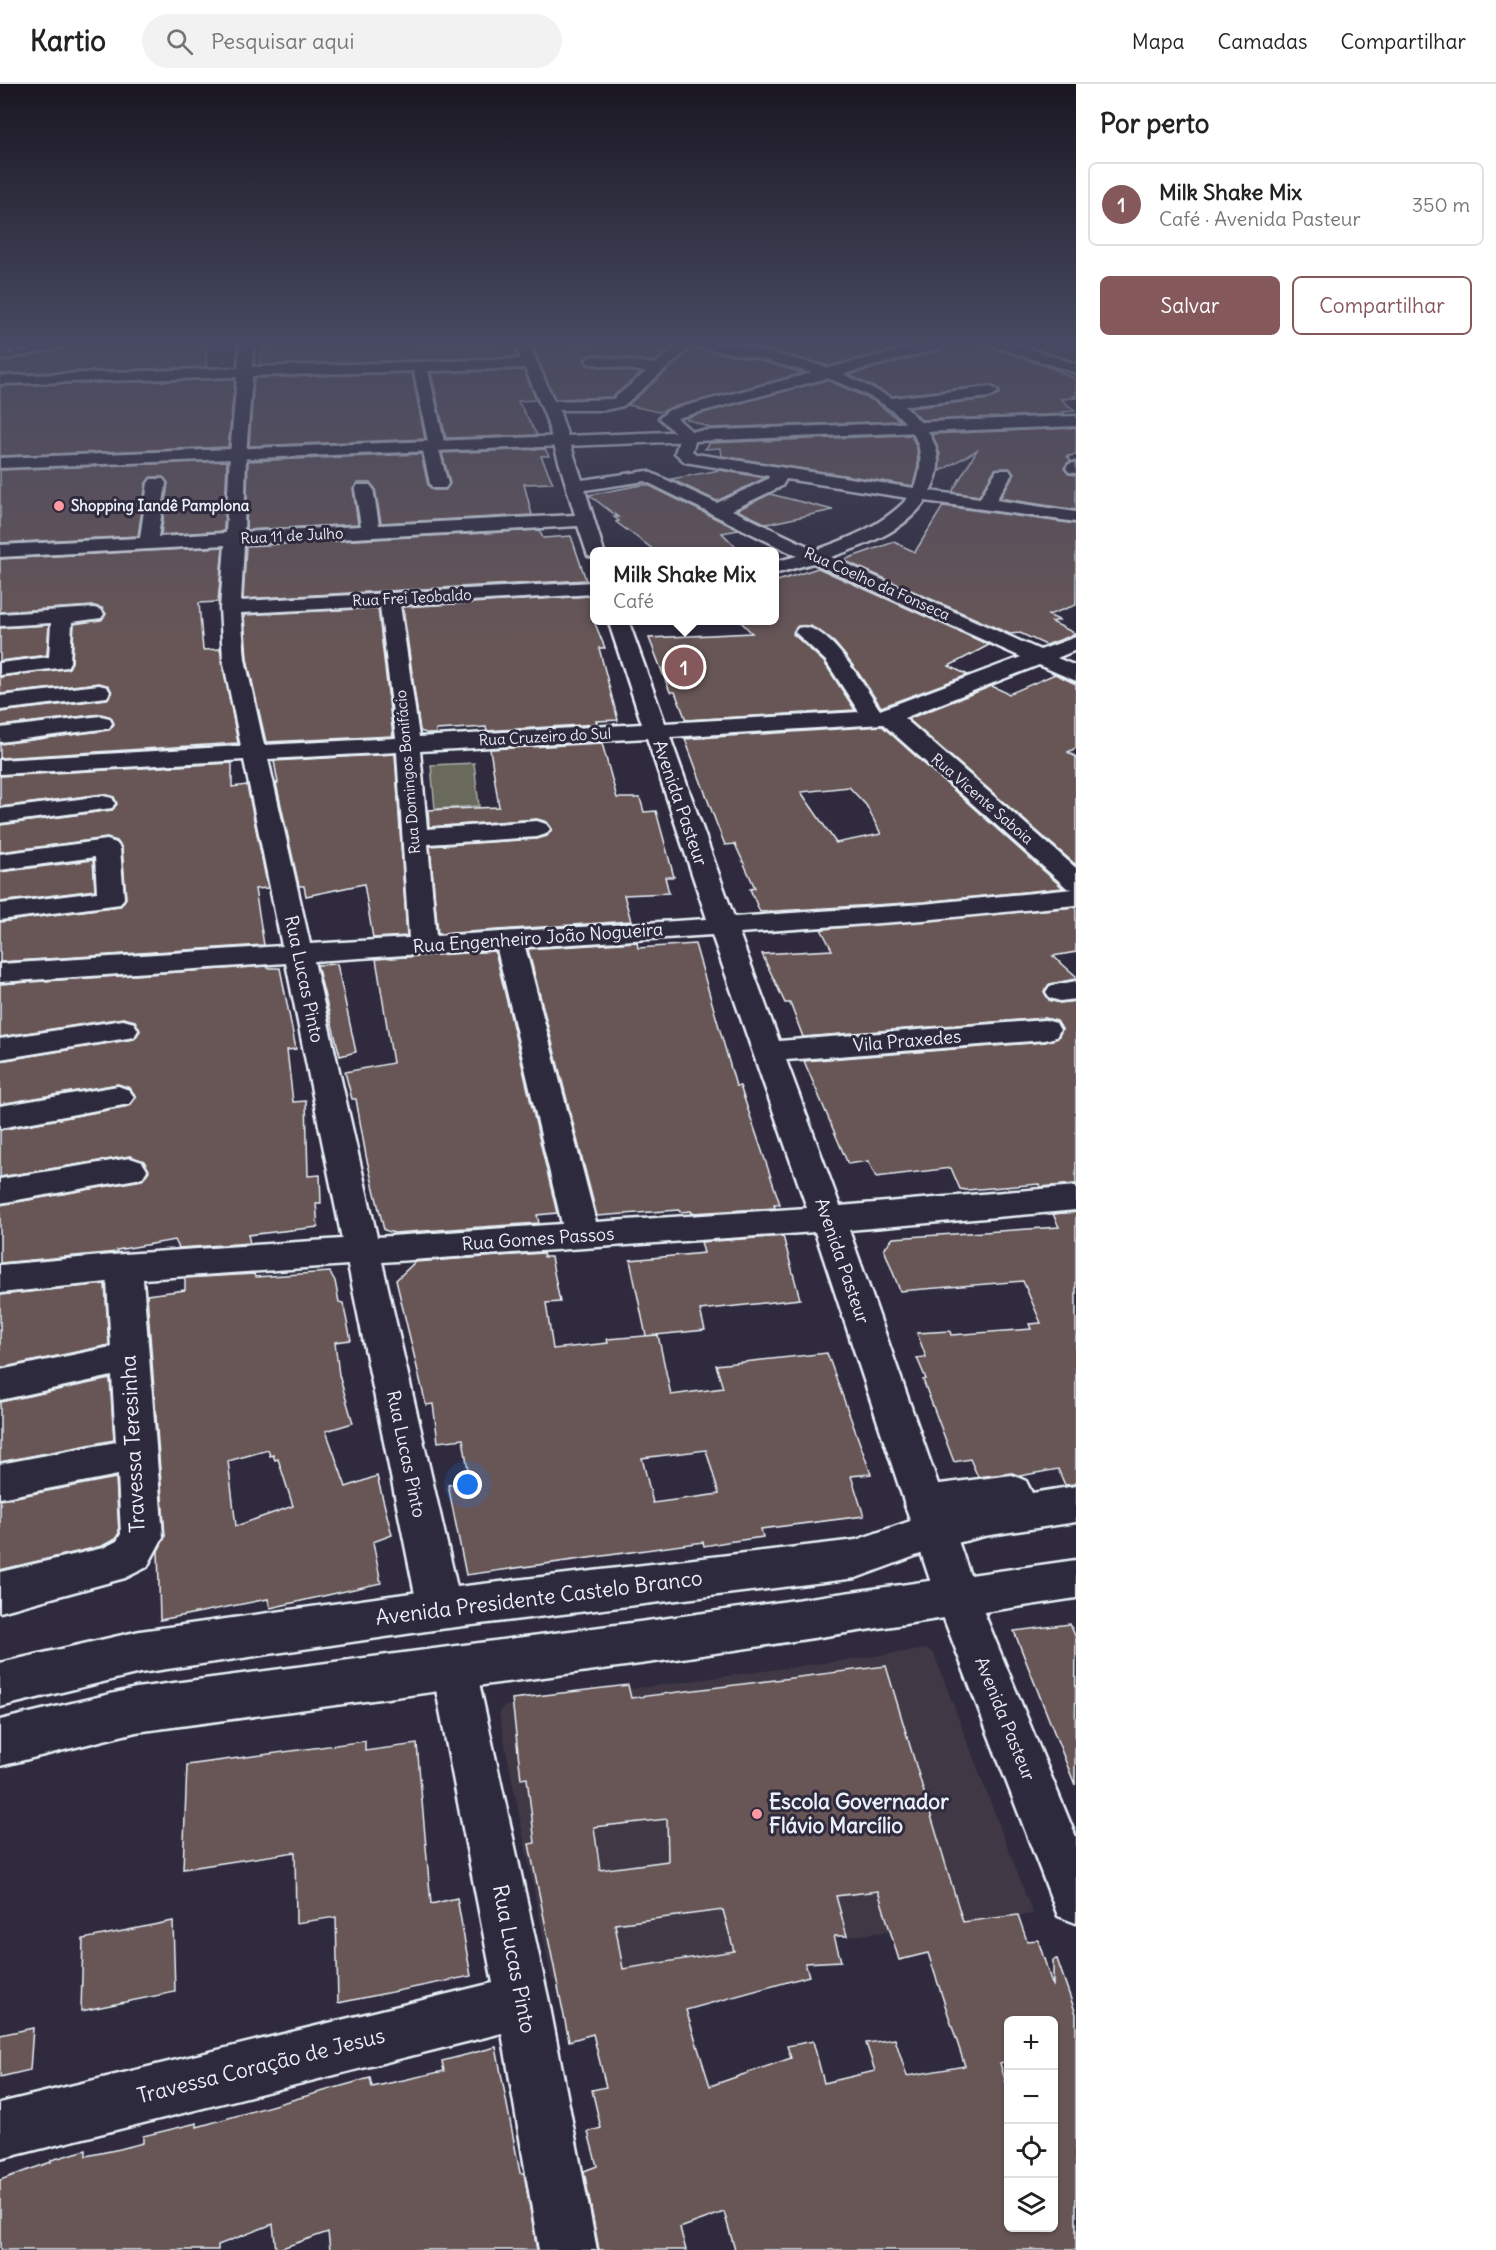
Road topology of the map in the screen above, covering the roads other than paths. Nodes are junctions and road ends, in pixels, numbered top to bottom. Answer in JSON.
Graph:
{"nodes":[{"id":1,"x":239,"y":445,"type":"edge"},
{"id":2,"x":457,"y":445,"type":"edge"},
{"id":3,"x":560,"y":445,"type":"edge"},
{"id":4,"x":686,"y":445,"type":"edge"},
{"id":5,"x":926,"y":445,"type":"edge"},
{"id":6,"x":434,"y":446,"type":"junction"},
{"id":7,"x":238,"y":454,"type":"junction"},
{"id":8,"x":0,"y":463,"type":"edge"},
{"id":9,"x":779,"y":473,"type":"junction"},
{"id":10,"x":1003,"y":474,"type":"dead end"},
{"id":11,"x":157,"y":483,"type":"dead end"},
{"id":12,"x":438,"y":484,"type":"dead end"},
{"id":13,"x":575,"y":486,"type":"junction"},
{"id":14,"x":364,"y":489,"type":"dead end"},
{"id":15,"x":920,"y":496,"type":"junction"},
{"id":16,"x":985,"y":504,"type":"junction"},
{"id":17,"x":719,"y":509,"type":"junction"},
{"id":18,"x":1076,"y":517,"type":"edge"},
{"id":19,"x":584,"y":520,"type":"junction"},
{"id":20,"x":371,"y":532,"type":"junction"},
{"id":21,"x":235,"y":539,"type":"junction"},
{"id":22,"x":148,"y":544,"type":"junction"},
{"id":23,"x":593,"y":547,"type":"edge"},
{"id":24,"x":0,"y":551,"type":"edge"},
{"id":25,"x":813,"y":556,"type":"junction"},
{"id":26,"x":779,"y":566,"type":"edge"},
{"id":27,"x":590,"y":588,"type":"edge"},
{"id":28,"x":389,"y":599,"type":"junction"},
{"id":29,"x":230,"y":608,"type":"junction"},
{"id":30,"x":94,"y":614,"type":"dead end"},
{"id":31,"x":62,"y":616,"type":"junction"},
{"id":32,"x":0,"y":620,"type":"edge"},
{"id":33,"x":619,"y":625,"type":"edge"},
{"id":34,"x":805,"y":632,"type":"dead end"},
{"id":35,"x":1076,"y":644,"type":"edge"},
{"id":36,"x":1041,"y":657,"type":"junction"},
{"id":37,"x":0,"y":669,"type":"edge"},
{"id":38,"x":1076,"y":674,"type":"edge"},
{"id":39,"x":67,"y":678,"type":"junction"},
{"id":40,"x":99,"y":692,"type":"dead end"},
{"id":41,"x":0,"y":703,"type":"edge"},
{"id":42,"x":881,"y":717,"type":"junction"},
{"id":43,"x":101,"y":723,"type":"dead end"},
{"id":44,"x":656,"y":732,"type":"junction"},
{"id":45,"x":0,"y":735,"type":"edge"},
{"id":46,"x":408,"y":744,"type":"junction"},
{"id":47,"x":252,"y":751,"type":"junction"},
{"id":48,"x":0,"y":767,"type":"edge"},
{"id":49,"x":103,"y":803,"type":"dead end"},
{"id":50,"x":0,"y":816,"type":"edge"},
{"id":51,"x":537,"y":829,"type":"dead end"},
{"id":52,"x":415,"y":837,"type":"junction"},
{"id":53,"x":0,"y":862,"type":"edge"},
{"id":54,"x":1076,"y":882,"type":"edge"},
{"id":55,"x":1076,"y":897,"type":"edge"},
{"id":56,"x":0,"y":912,"type":"edge"},
{"id":57,"x":723,"y":926,"type":"junction"},
{"id":58,"x":509,"y":940,"type":"junction"},
{"id":59,"x":423,"y":946,"type":"junction"},
{"id":60,"x":299,"y":953,"type":"junction"},
{"id":61,"x":0,"y":973,"type":"edge"},
{"id":62,"x":123,"y":1030,"type":"dead end"},
{"id":63,"x":1046,"y":1030,"type":"dead end"},
{"id":64,"x":0,"y":1048,"type":"edge"},
{"id":65,"x":768,"y":1052,"type":"junction"},
{"id":66,"x":117,"y":1097,"type":"dead end"},
{"id":67,"x":0,"y":1117,"type":"edge"},
{"id":68,"x":130,"y":1170,"type":"dead end"},
{"id":69,"x":0,"y":1191,"type":"edge"},
{"id":70,"x":1076,"y":1198,"type":"edge"},
{"id":71,"x":828,"y":1219,"type":"junction"},
{"id":72,"x":582,"y":1236,"type":"junction"},
{"id":73,"x":362,"y":1251,"type":"junction"},
{"id":74,"x":124,"y":1267,"type":"junction"},
{"id":75,"x":0,"y":1279,"type":"edge"},
{"id":76,"x":129,"y":1358,"type":"junction"},
{"id":77,"x":0,"y":1384,"type":"edge"},
{"id":78,"x":137,"y":1455,"type":"junction"},
{"id":79,"x":0,"y":1481,"type":"edge"},
{"id":80,"x":1076,"y":1485,"type":"edge"},
{"id":81,"x":1076,"y":1504,"type":"edge"},
{"id":82,"x":929,"y":1518,"type":"junction"},
{"id":83,"x":1076,"y":1579,"type":"edge"},
{"id":84,"x":0,"y":1592,"type":"edge"},
{"id":85,"x":957,"y":1598,"type":"junction"},
{"id":86,"x":440,"y":1609,"type":"junction"},
{"id":87,"x":454,"y":1669,"type":"junction"},
{"id":88,"x":0,"y":1685,"type":"edge"},
{"id":89,"x":0,"y":1743,"type":"edge"},
{"id":90,"x":1076,"y":1898,"type":"edge"},
{"id":91,"x":523,"y":2002,"type":"junction"},
{"id":92,"x":0,"y":2131,"type":"edge"},
{"id":93,"x":568,"y":2250,"type":"edge"}],
"edges":[{"from":1,"to":7,"type":"street","name":"Rua Lucas Pinto"},
{"from":2,"to":6,"type":"street"},
{"from":3,"to":13,"type":"street"},
{"from":4,"to":9,"type":"street"},
{"from":5,"to":15,"type":"street"},
{"from":6,"to":7,"type":"street"},
{"from":6,"to":12,"type":"street"},
{"from":7,"to":8,"type":"street"},
{"from":7,"to":21,"type":"street","name":"Rua Lucas Pinto"},
{"from":9,"to":15,"type":"street"},
{"from":9,"to":17,"type":"street"},
{"from":10,"to":16,"type":"street"},
{"from":11,"to":22,"type":"street"},
{"from":13,"to":17,"type":"street","name":"Rua Coelho da Fonseca"},
{"from":13,"to":19,"type":"street"},
{"from":14,"to":20,"type":"street"},
{"from":15,"to":16,"type":"street"},
{"from":15,"to":25,"type":"street"},
{"from":16,"to":18,"type":"street"},
{"from":17,"to":25,"type":"street","name":"Rua Coelho da Fonseca"},
{"from":19,"to":20,"type":"street","name":"Rua 11 de Julho"},
{"from":19,"to":23,"type":"street"},
{"from":20,"to":21,"type":"street","name":"Rua 11 de Julho"},
{"from":21,"to":22,"type":"street","name":"Rua 11 de Julho"},
{"from":21,"to":29,"type":"street","name":"Rua Lucas Pinto"},
{"from":22,"to":24,"type":"street","name":"Rua 11 de Julho"},
{"from":25,"to":26,"type":"street"},
{"from":25,"to":36,"type":"street","name":"Rua Coelho da Fonseca"},
{"from":27,"to":28,"type":"street","name":"Rua Frei Teobaldo"},
{"from":28,"to":29,"type":"street","name":"Rua Frei Teobaldo"},
{"from":28,"to":46,"type":"street","name":"Rua Domingos Bonifácio"},
{"from":29,"to":47,"type":"street","name":"Rua Lucas Pinto"},
{"from":30,"to":31,"type":"street"},
{"from":31,"to":32,"type":"street"},
{"from":31,"to":39,"type":"street"},
{"from":33,"to":44,"type":"street","name":"Avenida Pasteur"},
{"from":34,"to":42,"type":"street","name":"Rua Vicente Saboia"},
{"from":35,"to":36,"type":"street","name":"Rua Cruzeiro do Sul"},
{"from":36,"to":38,"type":"street","name":"Rua Coelho da Fonseca"},
{"from":36,"to":42,"type":"street","name":"Rua Cruzeiro do Sul"},
{"from":37,"to":39,"type":"street"},
{"from":39,"to":40,"type":"street"},
{"from":39,"to":41,"type":"street"},
{"from":42,"to":44,"type":"street","name":"Rua Cruzeiro do Sul"},
{"from":42,"to":54,"type":"street","name":"Rua Vicente Saboia"},
{"from":43,"to":45,"type":"street"},
{"from":44,"to":46,"type":"street","name":"Rua Cruzeiro do Sul"},
{"from":44,"to":57,"type":"street","name":"Avenida Pasteur"},
{"from":46,"to":47,"type":"street","name":"Rua Cruzeiro do Sul"},
{"from":46,"to":52,"type":"street","name":"Rua Domingos Bonifácio"},
{"from":47,"to":48,"type":"street","name":"Rua Cruzeiro do Sul"},
{"from":47,"to":60,"type":"street","name":"Rua Lucas Pinto"},
{"from":49,"to":50,"type":"street"},
{"from":51,"to":52,"type":"street"},
{"from":52,"to":59,"type":"street","name":"Rua Domingos Bonifácio"},
{"from":53,"to":56,"type":"street"},
{"from":55,"to":57,"type":"street","name":"Rua Engenheiro João Nogueira"},
{"from":57,"to":58,"type":"street","name":"Rua Engenheiro João Nogueira"},
{"from":57,"to":65,"type":"street","name":"Avenida Pasteur"},
{"from":58,"to":59,"type":"street","name":"Rua Engenheiro João Nogueira"},
{"from":58,"to":72,"type":"street"},
{"from":59,"to":60,"type":"street","name":"Rua Engenheiro João Nogueira"},
{"from":60,"to":61,"type":"street","name":"Rua Engenheiro João Nogueira"},
{"from":60,"to":73,"type":"street","name":"Rua Lucas Pinto"},
{"from":62,"to":64,"type":"street"},
{"from":63,"to":65,"type":"street","name":"Vila Praxedes"},
{"from":65,"to":71,"type":"street","name":"Avenida Pasteur"},
{"from":66,"to":67,"type":"street"},
{"from":68,"to":69,"type":"street"},
{"from":70,"to":71,"type":"street","name":"Rua Gomes Passos"},
{"from":71,"to":72,"type":"street","name":"Rua Gomes Passos"},
{"from":71,"to":82,"type":"street","name":"Avenida Pasteur"},
{"from":72,"to":73,"type":"street","name":"Rua Gomes Passos"},
{"from":73,"to":74,"type":"street","name":"Rua Gomes Passos"},
{"from":73,"to":86,"type":"street","name":"Rua Lucas Pinto"},
{"from":74,"to":75,"type":"street","name":"Rua Gomes Passos"},
{"from":74,"to":76,"type":"street","name":"Travessa Teresinha"},
{"from":76,"to":77,"type":"street"},
{"from":76,"to":78,"type":"street","name":"Travessa Teresinha"},
{"from":78,"to":79,"type":"street"},
{"from":78,"to":84,"type":"street","name":"Travessa Teresinha"},
{"from":80,"to":82,"type":"street"},
{"from":81,"to":82,"type":"street","name":"Avenida Presidente Castelo Branco"},
{"from":82,"to":85,"type":"street","name":"Avenida Pasteur"},
{"from":82,"to":86,"type":"street","name":"Avenida Presidente Castelo Branco"},
{"from":83,"to":85,"type":"street"},
{"from":85,"to":87,"type":"street"},
{"from":85,"to":90,"type":"street","name":"Avenida Pasteur"},
{"from":86,"to":88,"type":"street","name":"Avenida Presidente Castelo Branco"},
{"from":87,"to":89,"type":"street"},
{"from":87,"to":91,"type":"street","name":"Rua Lucas Pinto"},
{"from":91,"to":92,"type":"street","name":"Travessa Coração de Jesus"},
{"from":91,"to":93,"type":"street","name":"Rua Lucas Pinto"}]}
